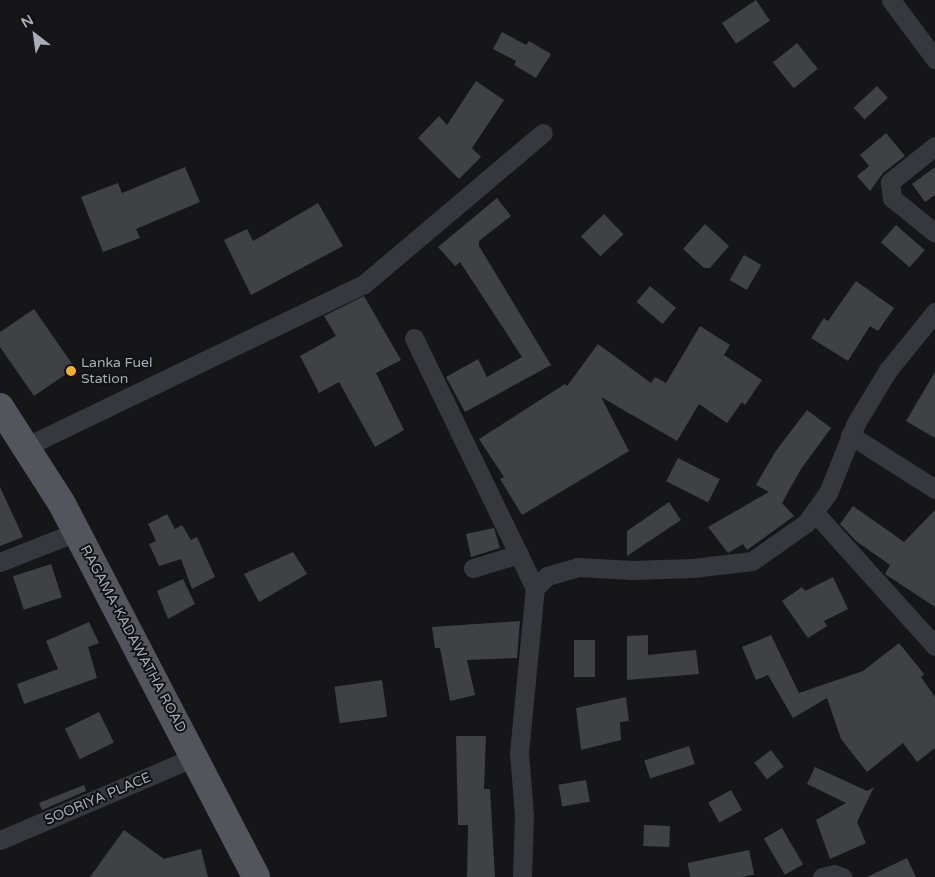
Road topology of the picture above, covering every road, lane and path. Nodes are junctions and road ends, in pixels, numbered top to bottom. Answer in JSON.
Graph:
{"nodes":[{"id":1,"x":891,"y":0,"type":"edge"},
{"id":2,"x":935,"y":59,"type":"edge"},
{"id":3,"x":543,"y":133,"type":"dead end"},
{"id":4,"x":935,"y":146,"type":"edge"},
{"id":5,"x":935,"y":233,"type":"edge"},
{"id":6,"x":935,"y":312,"type":"edge"},
{"id":7,"x":414,"y":338,"type":"dead end"},
{"id":8,"x":0,"y":407,"type":"edge"},
{"id":9,"x":850,"y":435,"type":"junction"},
{"id":10,"x":26,"y":448,"type":"junction"},
{"id":11,"x":935,"y":489,"type":"edge"},
{"id":12,"x":814,"y":512,"type":"junction"},
{"id":13,"x":76,"y":532,"type":"junction"},
{"id":14,"x":519,"y":554,"type":"junction"},
{"id":15,"x":0,"y":562,"type":"edge"},
{"id":16,"x":473,"y":568,"type":"dead end"},
{"id":17,"x":535,"y":588,"type":"junction"},
{"id":18,"x":935,"y":646,"type":"edge"},
{"id":19,"x":195,"y":757,"type":"junction"},
{"id":20,"x":0,"y":840,"type":"edge"},
{"id":21,"x":256,"y":877,"type":"edge"},
{"id":22,"x":522,"y":877,"type":"edge"},
{"id":23,"x":822,"y":877,"type":"edge"},
{"id":24,"x":842,"y":877,"type":"edge"}],
"edges":[{"from":1,"to":2,"type":"street"},
{"from":3,"to":10,"type":"street"},
{"from":4,"to":5,"type":"street"},
{"from":6,"to":9,"type":"street"},
{"from":7,"to":14,"type":"street"},
{"from":8,"to":10,"type":"main road","name":"RAGAMA-KADAWATHA ROAD"},
{"from":9,"to":11,"type":"street"},
{"from":9,"to":12,"type":"street"},
{"from":10,"to":13,"type":"main road","name":"RAGAMA-KADAWATHA ROAD"},
{"from":12,"to":17,"type":"street"},
{"from":12,"to":18,"type":"street"},
{"from":13,"to":15,"type":"street"},
{"from":13,"to":19,"type":"main road","name":"RAGAMA-KADAWATHA ROAD"},
{"from":14,"to":16,"type":"street"},
{"from":14,"to":17,"type":"street"},
{"from":17,"to":22,"type":"street"},
{"from":19,"to":20,"type":"street","name":"SOORIYA PLACE"},
{"from":19,"to":21,"type":"main road","name":"RAGAMA-KADAWATHA ROAD"},
{"from":23,"to":24,"type":"street"}]}
